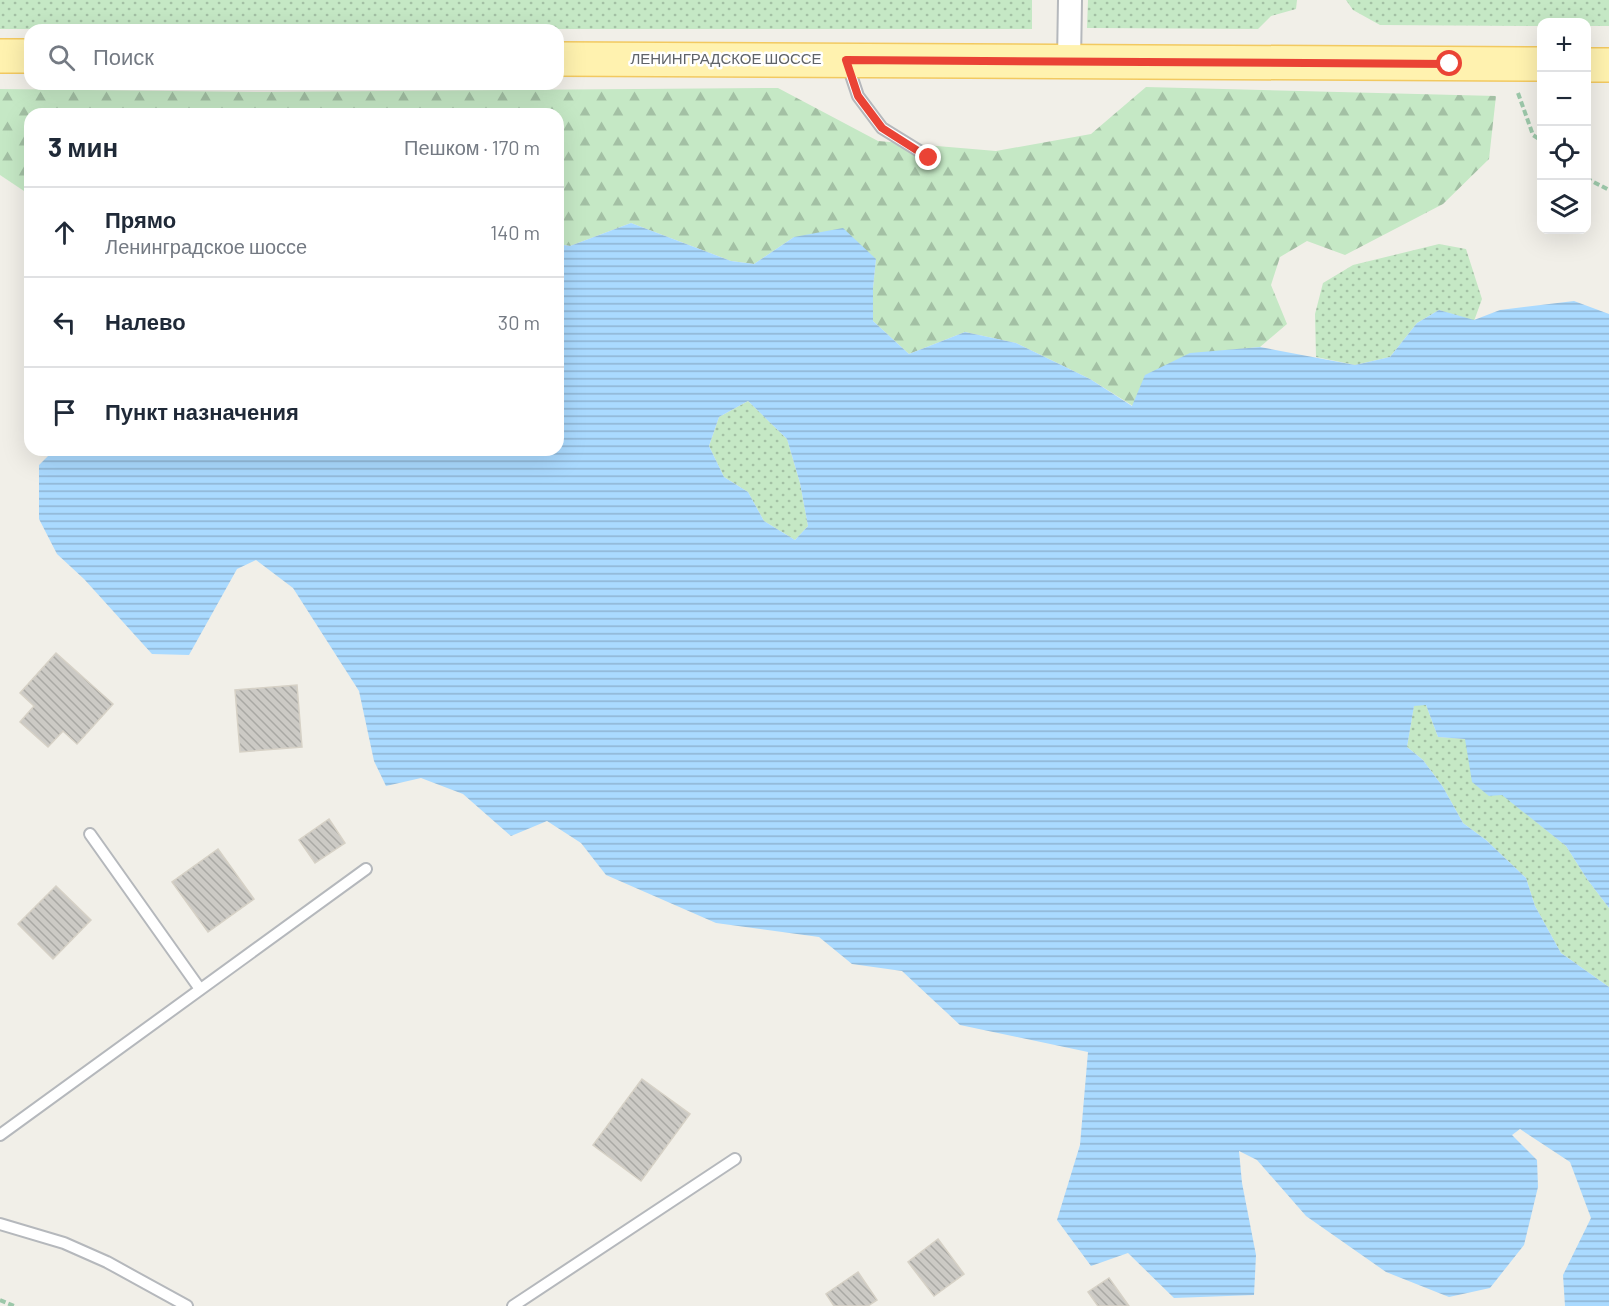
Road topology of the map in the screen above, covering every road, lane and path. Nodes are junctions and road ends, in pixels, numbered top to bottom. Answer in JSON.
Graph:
{"nodes":[{"id":1,"x":1070,"y":0,"type":"edge"},
{"id":2,"x":0,"y":56,"type":"edge"},
{"id":3,"x":24,"y":56,"type":"edge"},
{"id":4,"x":564,"y":58,"type":"edge"},
{"id":5,"x":846,"y":60,"type":"junction"},
{"id":6,"x":1069,"y":61,"type":"junction"},
{"id":7,"x":1507,"y":64,"type":"junction"},
{"id":8,"x":1537,"y":64,"type":"edge"},
{"id":9,"x":1591,"y":65,"type":"edge"},
{"id":10,"x":1609,"y":65,"type":"edge"},
{"id":11,"x":1537,"y":138,"type":"edge"},
{"id":12,"x":929,"y":158,"type":"dead end"},
{"id":13,"x":1591,"y":180,"type":"edge"},
{"id":14,"x":1609,"y":190,"type":"edge"},
{"id":15,"x":90,"y":834,"type":"dead end"},
{"id":16,"x":366,"y":869,"type":"dead end"},
{"id":17,"x":200,"y":989,"type":"junction"},
{"id":18,"x":0,"y":1135,"type":"edge"},
{"id":19,"x":735,"y":1160,"type":"dead end"},
{"id":20,"x":0,"y":1224,"type":"edge"},
{"id":21,"x":0,"y":1300,"type":"edge"},
{"id":22,"x":14,"y":1306,"type":"edge"},
{"id":23,"x":187,"y":1306,"type":"edge"},
{"id":24,"x":513,"y":1306,"type":"edge"}],
"edges":[{"from":1,"to":6,"type":"street"},
{"from":2,"to":3,"type":"main road"},
{"from":4,"to":5,"type":"main road","name":"ЛЕНИНГРАДСКОЕ ШОССЕ"},
{"from":5,"to":6,"type":"main road","name":"ЛЕНИНГРАДСКОЕ ШОССЕ"},
{"from":5,"to":12,"type":"lane"},
{"from":6,"to":7,"type":"main road","name":"ЛЕНИНГРАДСКОЕ ШОССЕ"},
{"from":7,"to":8,"type":"main road","name":"ЛЕНИНГРАДСКОЕ ШОССЕ"},
{"from":7,"to":11,"type":"path"},
{"from":9,"to":10,"type":"main road"},
{"from":13,"to":14,"type":"path"},
{"from":15,"to":17,"type":"lane"},
{"from":16,"to":17,"type":"lane"},
{"from":17,"to":18,"type":"lane"},
{"from":19,"to":24,"type":"lane"},
{"from":20,"to":23,"type":"lane"},
{"from":21,"to":22,"type":"path"}]}
